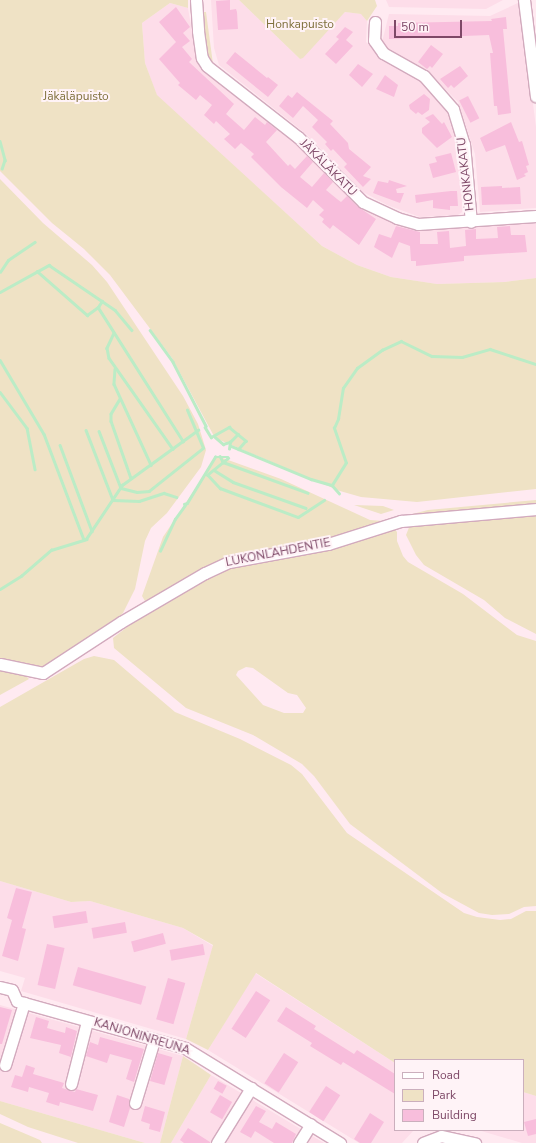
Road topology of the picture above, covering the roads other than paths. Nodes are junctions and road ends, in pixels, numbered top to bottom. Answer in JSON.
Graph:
{"nodes":[{"id":1,"x":196,"y":0,"type":"edge"},
{"id":2,"x":524,"y":0,"type":"edge"},
{"id":3,"x":375,"y":22,"type":"dead end"},
{"id":4,"x":536,"y":96,"type":"edge"},
{"id":5,"x":536,"y":216,"type":"edge"},
{"id":6,"x":471,"y":222,"type":"junction"},
{"id":7,"x":536,"y":509,"type":"edge"},
{"id":8,"x":0,"y":664,"type":"edge"},
{"id":9,"x":0,"y":987,"type":"edge"},
{"id":10,"x":24,"y":1003,"type":"junction"},
{"id":11,"x":87,"y":1021,"type":"junction"},
{"id":12,"x":154,"y":1040,"type":"junction"},
{"id":13,"x":5,"y":1065,"type":"dead end"},
{"id":14,"x":71,"y":1084,"type":"dead end"},
{"id":15,"x":251,"y":1088,"type":"junction"},
{"id":16,"x":135,"y":1103,"type":"dead end"},
{"id":17,"x":311,"y":1124,"type":"junction"},
{"id":18,"x":427,"y":1141,"type":"edge"},
{"id":19,"x":217,"y":1143,"type":"edge"},
{"id":20,"x":299,"y":1143,"type":"edge"},
{"id":21,"x":340,"y":1143,"type":"edge"},
{"id":22,"x":475,"y":1143,"type":"edge"}],
"edges":[{"from":1,"to":6,"type":"street","name":"JÄKÄLÄKATU"},
{"from":2,"to":4,"type":"street"},
{"from":3,"to":6,"type":"street","name":"HONKAKATU"},
{"from":5,"to":6,"type":"street","name":"JÄKÄLÄKATU"},
{"from":7,"to":8,"type":"street","name":"LUKONLAHDENTIE"},
{"from":9,"to":10,"type":"street"},
{"from":10,"to":11,"type":"street","name":"KANJONINREUNA"},
{"from":10,"to":13,"type":"street"},
{"from":11,"to":12,"type":"street","name":"KANJONINREUNA"},
{"from":11,"to":14,"type":"street"},
{"from":12,"to":15,"type":"street","name":"KANJONINREUNA"},
{"from":12,"to":16,"type":"street"},
{"from":15,"to":17,"type":"street","name":"KANJONINREUNA"},
{"from":15,"to":19,"type":"street"},
{"from":17,"to":20,"type":"street"},
{"from":17,"to":21,"type":"street","name":"KANJONINREUNA"},
{"from":18,"to":22,"type":"street"}]}
